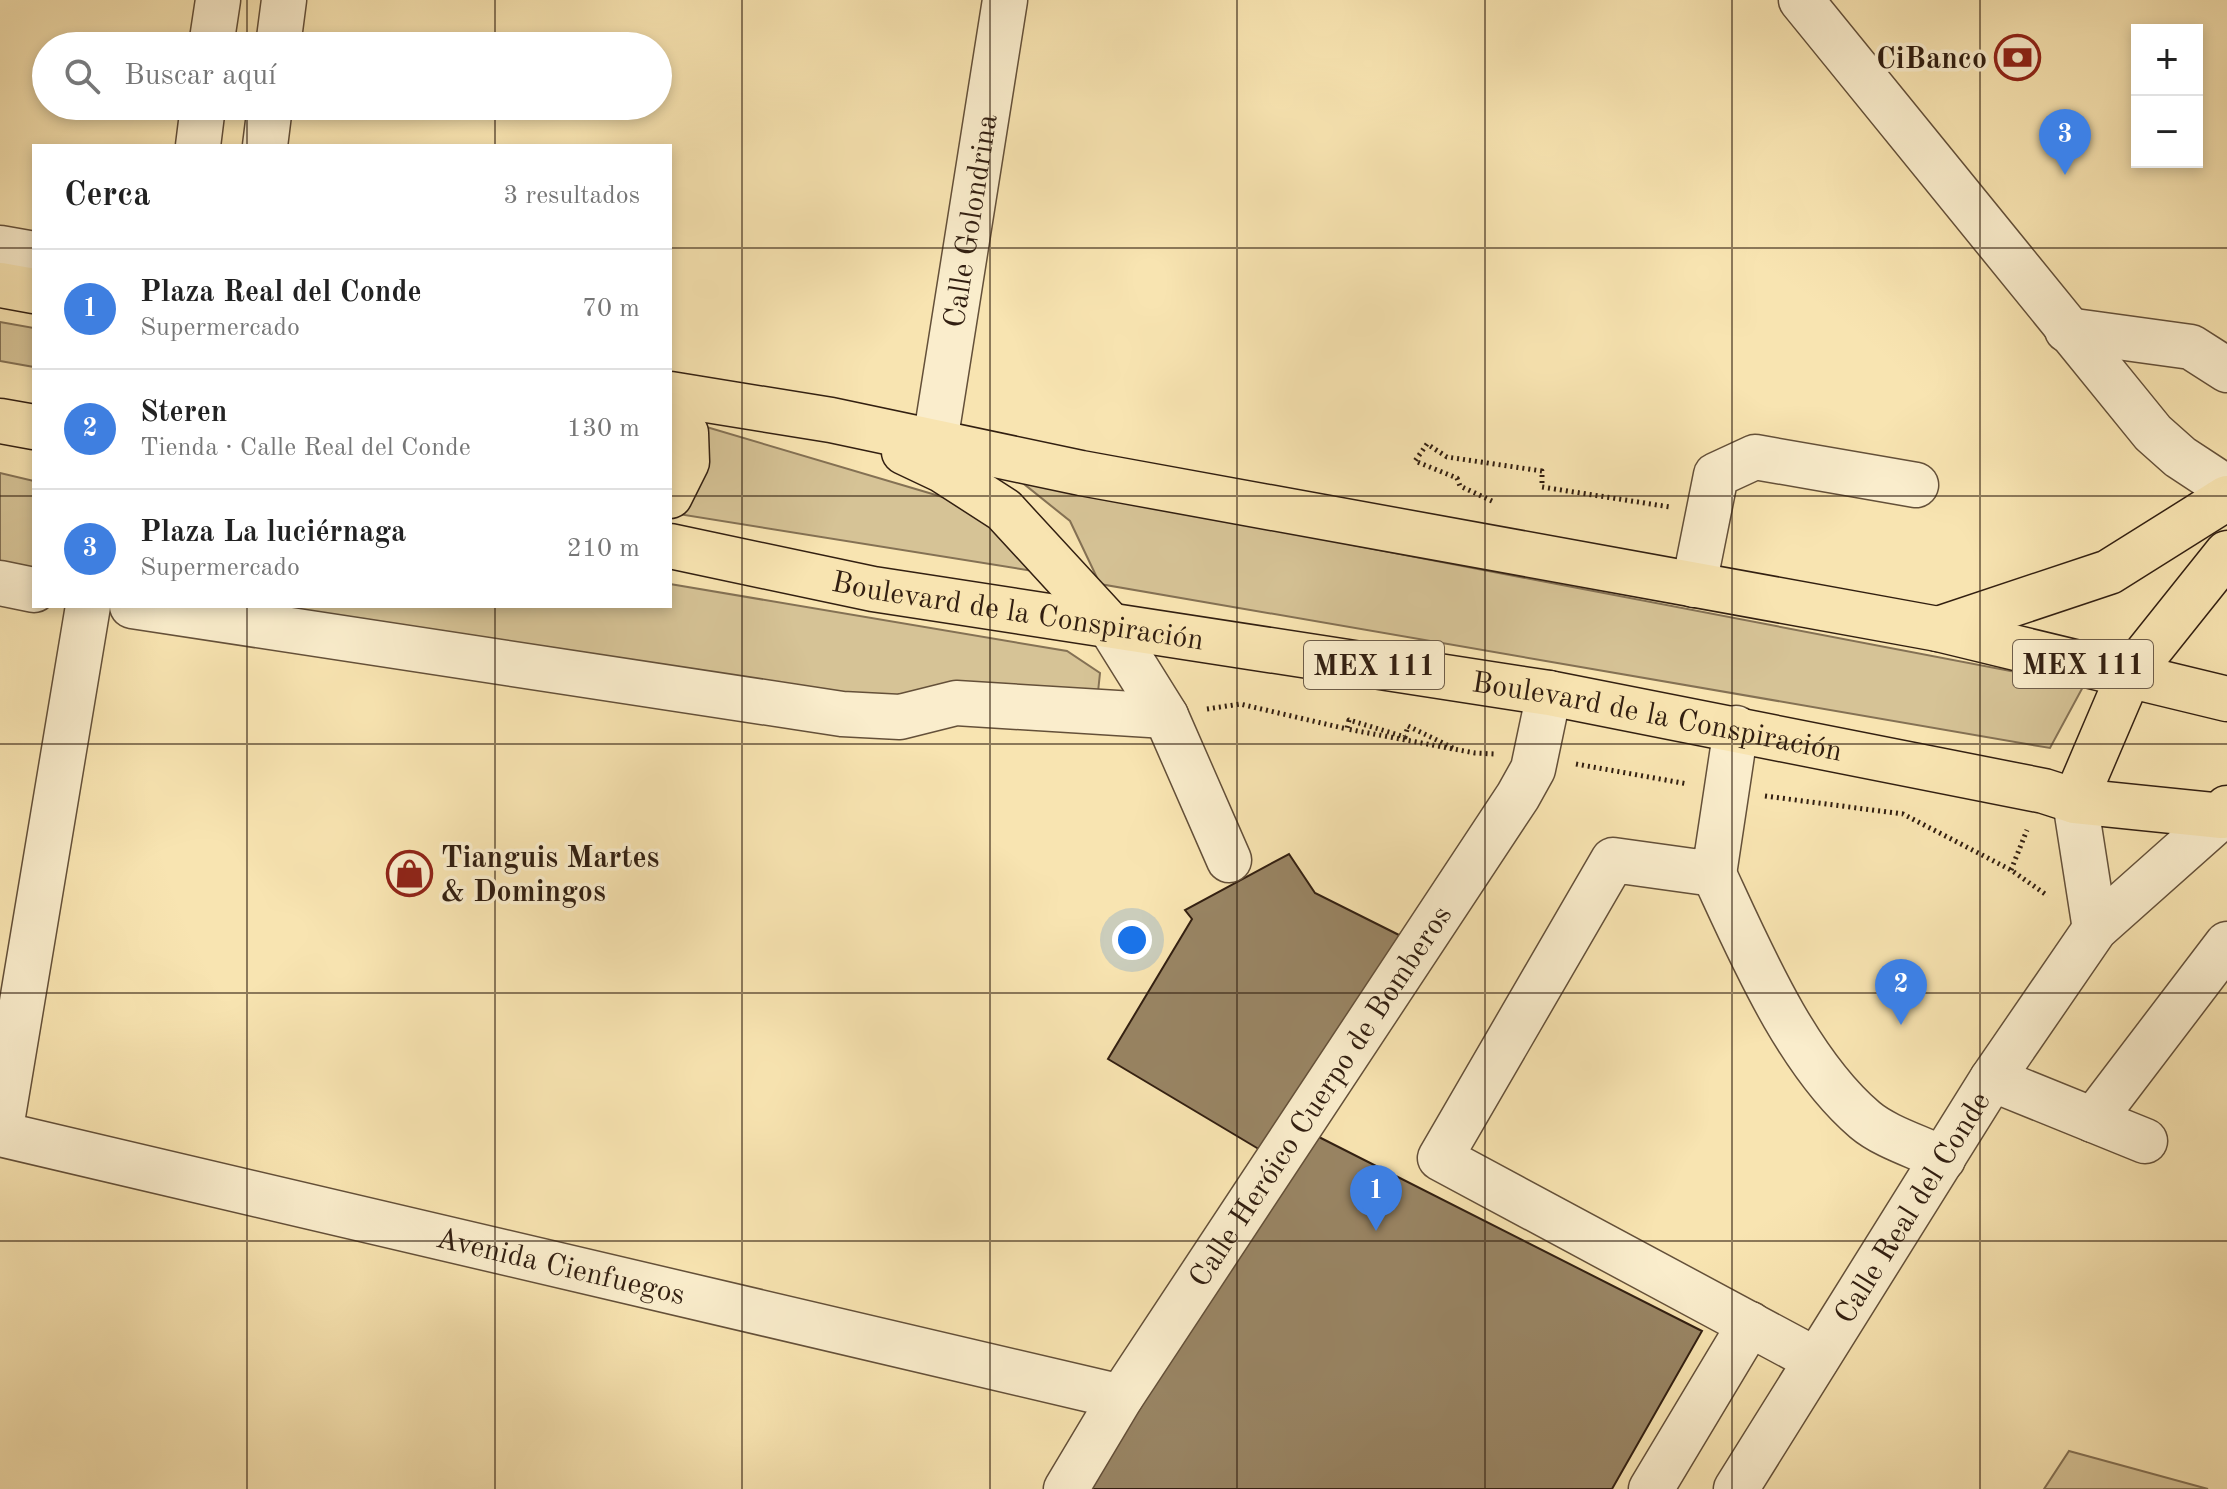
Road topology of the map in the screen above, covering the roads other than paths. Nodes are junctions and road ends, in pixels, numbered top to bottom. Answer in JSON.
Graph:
{"nodes":[{"id":1,"x":218,"y":0,"type":"edge"},
{"id":2,"x":284,"y":0,"type":"edge"},
{"id":3,"x":1005,"y":0,"type":"edge"},
{"id":4,"x":1801,"y":0,"type":"edge"},
{"id":5,"x":213,"y":32,"type":"edge"},
{"id":6,"x":280,"y":32,"type":"edge"},
{"id":7,"x":201,"y":120,"type":"edge"},
{"id":8,"x":268,"y":120,"type":"edge"},
{"id":9,"x":198,"y":144,"type":"edge"},
{"id":10,"x":265,"y":144,"type":"edge"},
{"id":11,"x":0,"y":248,"type":"edge"},
{"id":12,"x":32,"y":254,"type":"edge"},
{"id":13,"x":0,"y":285,"type":"edge"},
{"id":14,"x":32,"y":291,"type":"edge"},
{"id":15,"x":2067,"y":330,"type":"junction"},
{"id":16,"x":2227,"y":370,"type":"edge"},
{"id":17,"x":672,"y":394,"type":"edge"},
{"id":18,"x":672,"y":415,"type":"edge"},
{"id":19,"x":831,"y":420,"type":"junction"},
{"id":20,"x":0,"y":421,"type":"edge"},
{"id":21,"x":32,"y":427,"type":"edge"},
{"id":22,"x":935,"y":442,"type":"junction"},
{"id":23,"x":1916,"y":485,"type":"dead end"},
{"id":24,"x":2227,"y":488,"type":"edge"},
{"id":25,"x":672,"y":492,"type":"edge"},
{"id":26,"x":2227,"y":498,"type":"edge"},
{"id":27,"x":672,"y":546,"type":"edge"},
{"id":28,"x":2227,"y":553,"type":"edge"},
{"id":29,"x":0,"y":583,"type":"edge"},
{"id":30,"x":1694,"y":585,"type":"junction"},
{"id":31,"x":32,"y":590,"type":"edge"},
{"id":32,"x":88,"y":608,"type":"edge"},
{"id":33,"x":145,"y":608,"type":"edge"},
{"id":34,"x":1108,"y":623,"type":"junction"},
{"id":35,"x":1938,"y":629,"type":"junction"},
{"id":36,"x":2128,"y":677,"type":"junction"},
{"id":37,"x":1549,"y":693,"type":"junction"},
{"id":38,"x":2227,"y":699,"type":"edge"},
{"id":39,"x":1166,"y":716,"type":"junction"},
{"id":40,"x":1736,"y":728,"type":"junction"},
{"id":41,"x":2075,"y":801,"type":"junction"},
{"id":42,"x":2225,"y":813,"type":"edge"},
{"id":43,"x":1229,"y":860,"type":"dead end"},
{"id":44,"x":1714,"y":874,"type":"junction"},
{"id":45,"x":2095,"y":929,"type":"junction"},
{"id":46,"x":2227,"y":944,"type":"edge"},
{"id":47,"x":1992,"y":1079,"type":"junction"},
{"id":48,"x":2093,"y":1120,"type":"junction"},
{"id":49,"x":0,"y":1134,"type":"edge"},
{"id":50,"x":2145,"y":1141,"type":"dead end"},
{"id":51,"x":1943,"y":1159,"type":"junction"},
{"id":52,"x":1750,"y":1324,"type":"junction"},
{"id":53,"x":1816,"y":1360,"type":"junction"},
{"id":54,"x":1121,"y":1397,"type":"junction"},
{"id":55,"x":1066,"y":1489,"type":"edge"},
{"id":56,"x":1651,"y":1489,"type":"edge"},
{"id":57,"x":1736,"y":1489,"type":"edge"}],
"edges":[{"from":1,"to":5,"type":"street"},
{"from":2,"to":6,"type":"street"},
{"from":3,"to":22,"type":"street","name":"Calle Golondrina"},
{"from":4,"to":15,"type":"street"},
{"from":7,"to":9,"type":"street"},
{"from":8,"to":10,"type":"street"},
{"from":11,"to":12,"type":"street"},
{"from":13,"to":14,"type":"main road"},
{"from":15,"to":16,"type":"street"},
{"from":15,"to":24,"type":"street"},
{"from":17,"to":19,"type":"main road","number":"MEX 111"},
{"from":18,"to":25,"type":"main road"},
{"from":19,"to":22,"type":"main road","number":"MEX 111"},
{"from":19,"to":34,"type":"main road"},
{"from":20,"to":21,"type":"main road"},
{"from":22,"to":30,"type":"main road","number":"MEX 111"},
{"from":23,"to":30,"type":"street"},
{"from":26,"to":35,"type":"main road","number":"MEX 111"},
{"from":27,"to":34,"type":"main road","name":"Boulevard de la Conspiración","number":"MEX 111"},
{"from":28,"to":36,"type":"main road","number":"MEX 111"},
{"from":29,"to":31,"type":"street"},
{"from":30,"to":35,"type":"main road","number":"MEX 111"},
{"from":32,"to":49,"type":"street"},
{"from":33,"to":39,"type":"street"},
{"from":34,"to":37,"type":"main road","name":"Boulevard de la Conspiración","number":"MEX 111"},
{"from":34,"to":39,"type":"street"},
{"from":35,"to":36,"type":"main road","number":"MEX 111"},
{"from":36,"to":38,"type":"main road","number":"MEX 111"},
{"from":36,"to":41,"type":"main road","number":"MEX 111"},
{"from":37,"to":40,"type":"main road","name":"Boulevard de la Conspiración","number":"MEX 111"},
{"from":37,"to":54,"type":"street","name":"Calle Heróico Cuerpo de Bomberos"},
{"from":39,"to":43,"type":"street"},
{"from":40,"to":41,"type":"main road","name":"Boulevard de la Conspiración","number":"MEX 111"},
{"from":40,"to":44,"type":"street"},
{"from":41,"to":42,"type":"main road","number":"MEX 111"},
{"from":41,"to":45,"type":"street"},
{"from":42,"to":45,"type":"street","name":"Calle Real del Conde"},
{"from":44,"to":51,"type":"street"},
{"from":44,"to":52,"type":"street"},
{"from":45,"to":47,"type":"street","name":"Calle Real del Conde"},
{"from":46,"to":48,"type":"street"},
{"from":47,"to":48,"type":"street"},
{"from":47,"to":51,"type":"street","name":"Calle Real del Conde"},
{"from":48,"to":50,"type":"street"},
{"from":49,"to":54,"type":"street","name":"Avenida Cienfuegos"},
{"from":51,"to":53,"type":"street","name":"Calle Real del Conde"},
{"from":52,"to":53,"type":"street"},
{"from":52,"to":56,"type":"street"},
{"from":53,"to":57,"type":"street","name":"Calle Real del Conde"},
{"from":54,"to":55,"type":"street","name":"Calle Heróico Cuerpo de Bomberos"}]}
